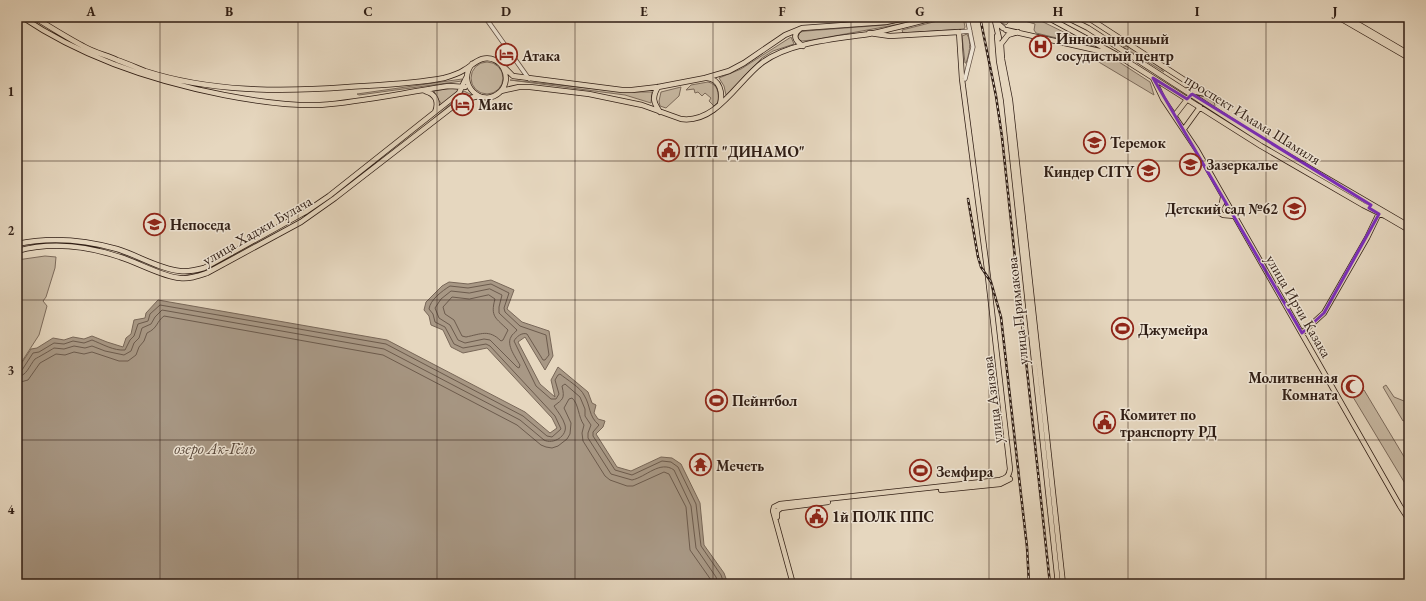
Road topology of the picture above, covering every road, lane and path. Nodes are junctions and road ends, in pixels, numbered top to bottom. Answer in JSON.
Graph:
{"nodes":[{"id":1,"x":22,"y":17,"type":"edge"},
{"id":2,"x":34,"y":17,"type":"edge"},
{"id":3,"x":485,"y":17,"type":"edge"},
{"id":4,"x":909,"y":17,"type":"edge"},
{"id":5,"x":937,"y":17,"type":"edge"},
{"id":6,"x":967,"y":17,"type":"edge"},
{"id":7,"x":1047,"y":17,"type":"edge"},
{"id":8,"x":1066,"y":17,"type":"edge"},
{"id":9,"x":1087,"y":17,"type":"edge"},
{"id":10,"x":1338,"y":17,"type":"edge"},
{"id":11,"x":1346,"y":17,"type":"edge"},
{"id":12,"x":995,"y":19,"type":"edge"},
{"id":13,"x":1097,"y":23,"type":"junction"},
{"id":14,"x":802,"y":28,"type":"junction"},
{"id":15,"x":1088,"y":28,"type":"junction"},
{"id":16,"x":888,"y":29,"type":"junction"},
{"id":17,"x":970,"y":31,"type":"junction"},
{"id":18,"x":959,"y":32,"type":"junction"},
{"id":19,"x":1005,"y":33,"type":"junction"},
{"id":20,"x":869,"y":34,"type":"junction"},
{"id":21,"x":997,"y":34,"type":"junction"},
{"id":22,"x":890,"y":36,"type":"junction"},
{"id":23,"x":1129,"y":44,"type":"junction"},
{"id":24,"x":803,"y":46,"type":"junction"},
{"id":25,"x":1102,"y":46,"type":"junction"},
{"id":26,"x":1117,"y":48,"type":"junction"},
{"id":27,"x":1098,"y":51,"type":"junction"},
{"id":28,"x":1409,"y":54,"type":"edge"},
{"id":29,"x":1117,"y":55,"type":"junction"},
{"id":30,"x":1409,"y":58,"type":"edge"},
{"id":31,"x":472,"y":64,"type":"junction"},
{"id":32,"x":501,"y":65,"type":"junction"},
{"id":33,"x":1162,"y":66,"type":"junction"},
{"id":34,"x":468,"y":72,"type":"junction"},
{"id":35,"x":529,"y":78,"type":"junction"},
{"id":36,"x":705,"y":78,"type":"junction"},
{"id":37,"x":1153,"y":78,"type":"junction"},
{"id":38,"x":964,"y":79,"type":"junction"},
{"id":39,"x":1169,"y":80,"type":"junction"},
{"id":40,"x":463,"y":86,"type":"junction"},
{"id":41,"x":658,"y":87,"type":"junction"},
{"id":42,"x":470,"y":88,"type":"junction"},
{"id":43,"x":1182,"y":89,"type":"junction"},
{"id":44,"x":421,"y":91,"type":"junction"},
{"id":45,"x":501,"y":91,"type":"junction"},
{"id":46,"x":1192,"y":94,"type":"junction"},
{"id":47,"x":1206,"y":94,"type":"junction"},
{"id":48,"x":479,"y":96,"type":"junction"},
{"id":49,"x":1187,"y":98,"type":"junction"},
{"id":50,"x":1218,"y":102,"type":"dead end"},
{"id":51,"x":720,"y":104,"type":"junction"},
{"id":52,"x":1200,"y":107,"type":"junction"},
{"id":53,"x":435,"y":112,"type":"junction"},
{"id":54,"x":660,"y":112,"type":"junction"},
{"id":55,"x":1175,"y":115,"type":"junction"},
{"id":56,"x":426,"y":120,"type":"junction"},
{"id":57,"x":430,"y":125,"type":"junction"},
{"id":58,"x":1184,"y":129,"type":"junction"},
{"id":59,"x":350,"y":179,"type":"junction"},
{"id":60,"x":354,"y":184,"type":"junction"},
{"id":61,"x":1223,"y":195,"type":"junction"},
{"id":62,"x":1220,"y":205,"type":"junction"},
{"id":63,"x":1229,"y":207,"type":"junction"},
{"id":64,"x":1370,"y":207,"type":"junction"},
{"id":65,"x":1380,"y":212,"type":"junction"},
{"id":66,"x":1225,"y":215,"type":"junction"},
{"id":67,"x":1235,"y":216,"type":"junction"},
{"id":68,"x":1409,"y":226,"type":"edge"},
{"id":69,"x":1409,"y":230,"type":"edge"},
{"id":70,"x":17,"y":244,"type":"edge"},
{"id":71,"x":17,"y":251,"type":"edge"},
{"id":72,"x":159,"y":265,"type":"junction"},
{"id":73,"x":158,"y":271,"type":"junction"},
{"id":74,"x":1302,"y":334,"type":"junction"},
{"id":75,"x":1409,"y":520,"type":"edge"},
{"id":76,"x":794,"y":584,"type":"edge"},
{"id":77,"x":1058,"y":584,"type":"edge"},
{"id":78,"x":1063,"y":584,"type":"edge"}],
"edges":[{"from":1,"to":44,"type":"main road"},
{"from":2,"to":31,"type":"main road"},
{"from":3,"to":35,"type":"street"},
{"from":4,"to":14,"type":"main road"},
{"from":5,"to":16,"type":"main road"},
{"from":6,"to":17,"type":"street","name":"улица Азизова"},
{"from":7,"to":25,"type":"main road","name":"проспект Имама Шамиля"},
{"from":8,"to":15,"type":"main road","name":"проспект Имама Шамиля"},
{"from":9,"to":13,"type":"main road"},
{"from":10,"to":30,"type":"main road"},
{"from":11,"to":28,"type":"main road"},
{"from":12,"to":19,"type":"main road"},
{"from":12,"to":21,"type":"main road"},
{"from":13,"to":15,"type":"main road"},
{"from":13,"to":23,"type":"main road"},
{"from":14,"to":24,"type":"main road"},
{"from":14,"to":36,"type":"main road"},
{"from":15,"to":26,"type":"main road","name":"проспект Имама Шамиля"},
{"from":16,"to":20,"type":"main road"},
{"from":16,"to":22,"type":"main road"},
{"from":17,"to":18,"type":"street"},
{"from":17,"to":38,"type":"street","name":"улица Азизова"},
{"from":18,"to":22,"type":"main road"},
{"from":18,"to":38,"type":"main road","name":"улица Азизова"},
{"from":19,"to":21,"type":"main road"},
{"from":19,"to":21,"type":"main road"},
{"from":19,"to":27,"type":"main road","name":"проспект Имама Шамиля"},
{"from":19,"to":78,"type":"main road","name":"улица Примакова"},
{"from":20,"to":22,"type":"main road"},
{"from":20,"to":24,"type":"main road"},
{"from":21,"to":77,"type":"main road","name":"улица Примакова"},
{"from":23,"to":26,"type":"main road"},
{"from":23,"to":33,"type":"main road"},
{"from":24,"to":51,"type":"main road"},
{"from":25,"to":27,"type":"main road"},
{"from":25,"to":29,"type":"main road","name":"проспект Имама Шамиля"},
{"from":26,"to":39,"type":"main road","name":"проспект Имама Шамиля"},
{"from":27,"to":29,"type":"main road","name":"проспект Имама Шамиля"},
{"from":29,"to":37,"type":"main road","name":"проспект Имама Шамиля"},
{"from":31,"to":32,"type":"main road"},
{"from":31,"to":34,"type":"main road"},
{"from":32,"to":35,"type":"main road"},
{"from":32,"to":45,"type":"main road"},
{"from":33,"to":39,"type":"main road"},
{"from":33,"to":47,"type":"main road"},
{"from":34,"to":40,"type":"main road"},
{"from":34,"to":42,"type":"main road"},
{"from":35,"to":41,"type":"main road"},
{"from":36,"to":41,"type":"main road"},
{"from":36,"to":51,"type":"main road"},
{"from":37,"to":49,"type":"main road","name":"проспект Имама Шамиля"},
{"from":37,"to":55,"type":"main road"},
{"from":38,"to":76,"type":"main road","name":"улица Азизова"},
{"from":39,"to":43,"type":"main road","name":"проспект Имама Шамиля"},
{"from":40,"to":42,"type":"main road"},
{"from":40,"to":44,"type":"main road"},
{"from":40,"to":53,"type":"main road","name":"улица Хаджи Булача"},
{"from":41,"to":54,"type":"main road"},
{"from":42,"to":48,"type":"main road"},
{"from":43,"to":46,"type":"main road","name":"проспект Имама Шамиля"},
{"from":43,"to":47,"type":"main road"},
{"from":44,"to":53,"type":"main road"},
{"from":45,"to":48,"type":"main road"},
{"from":45,"to":54,"type":"main road"},
{"from":46,"to":49,"type":"main road"},
{"from":46,"to":64,"type":"main road","name":"проспект Имама Шамиля"},
{"from":47,"to":50,"type":"main road"},
{"from":48,"to":57,"type":"main road","name":"улица Хаджи Булача"},
{"from":49,"to":52,"type":"main road","name":"проспект Имама Шамиля"},
{"from":49,"to":55,"type":"main road"},
{"from":51,"to":54,"type":"main road"},
{"from":52,"to":58,"type":"main road"},
{"from":52,"to":64,"type":"main road","name":"проспект Имама Шамиля"},
{"from":53,"to":56,"type":"main road","name":"улица Хаджи Булача"},
{"from":55,"to":58,"type":"main road"},
{"from":56,"to":57,"type":"main road"},
{"from":56,"to":59,"type":"main road","name":"улица Хаджи Булача"},
{"from":57,"to":60,"type":"main road","name":"улица Хаджи Булача"},
{"from":58,"to":61,"type":"main road"},
{"from":59,"to":60,"type":"main road"},
{"from":59,"to":72,"type":"main road","name":"улица Хаджи Булача"},
{"from":60,"to":73,"type":"main road","name":"улица Хаджи Булача"},
{"from":61,"to":62,"type":"main road"},
{"from":61,"to":63,"type":"main road","name":"улица Ирчи Казака"},
{"from":62,"to":63,"type":"main road"},
{"from":62,"to":66,"type":"main road"},
{"from":63,"to":66,"type":"main road"},
{"from":63,"to":67,"type":"main road","name":"улица Ирчи Казака"},
{"from":64,"to":65,"type":"main road","name":"проспект Имама Шамиля"},
{"from":65,"to":68,"type":"main road","name":"проспект Имама Шамиля"},
{"from":65,"to":69,"type":"main road","name":"проспект Имама Шамиля"},
{"from":65,"to":74,"type":"main road"},
{"from":66,"to":67,"type":"main road"},
{"from":67,"to":74,"type":"main road","name":"улица Ирчи Казака"},
{"from":70,"to":72,"type":"main road","name":"улица Хаджи Булача"},
{"from":71,"to":73,"type":"main road","name":"улица Хаджи Булача"},
{"from":72,"to":73,"type":"main road"},
{"from":74,"to":75,"type":"main road","name":"улица Ирчи Казака"}]}
